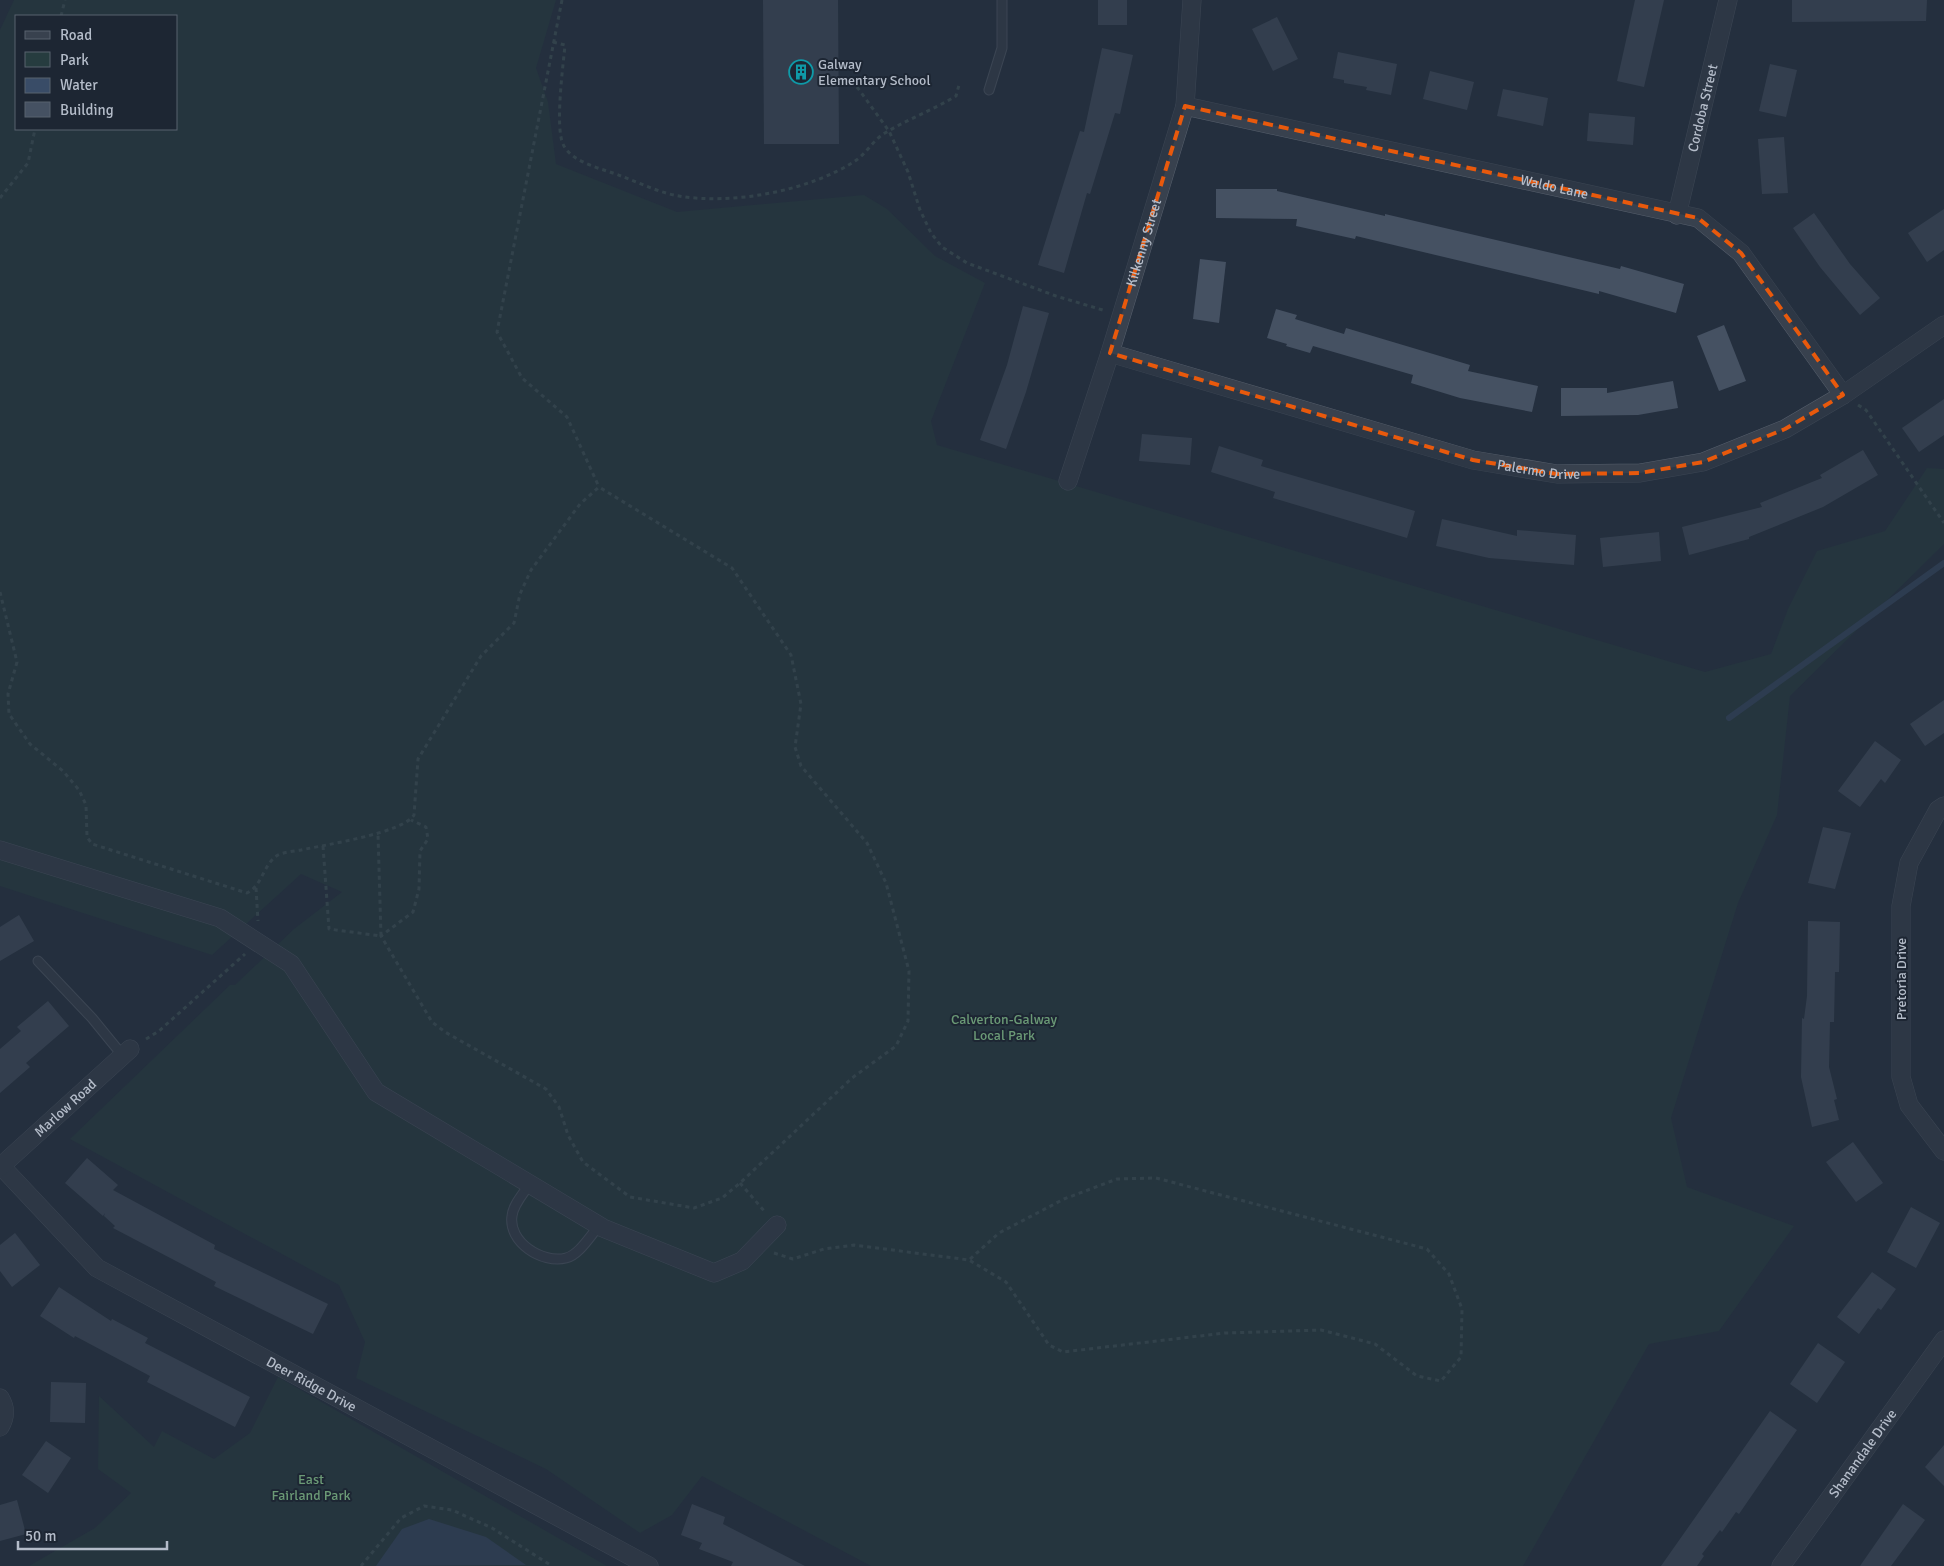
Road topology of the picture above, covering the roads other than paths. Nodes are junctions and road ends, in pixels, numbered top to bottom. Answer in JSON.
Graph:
{"nodes":[{"id":1,"x":1002,"y":0,"type":"edge"},
{"id":2,"x":1192,"y":0,"type":"edge"},
{"id":3,"x":1728,"y":0,"type":"edge"},
{"id":4,"x":989,"y":90,"type":"dead end"},
{"id":5,"x":1185,"y":106,"type":"junction"},
{"id":6,"x":1677,"y":215,"type":"junction"},
{"id":7,"x":1944,"y":325,"type":"edge"},
{"id":8,"x":1110,"y":353,"type":"junction"},
{"id":9,"x":1843,"y":395,"type":"junction"},
{"id":10,"x":1068,"y":481,"type":"dead end"},
{"id":11,"x":1944,"y":806,"type":"edge"},
{"id":12,"x":0,"y":850,"type":"edge"},
{"id":13,"x":38,"y":961,"type":"dead end"},
{"id":14,"x":127,"y":1052,"type":"joint"},
{"id":15,"x":1944,"y":1151,"type":"edge"},
{"id":16,"x":1,"y":1166,"type":"edge"},
{"id":17,"x":529,"y":1185,"type":"junction"},
{"id":18,"x":777,"y":1225,"type":"road end"},
{"id":19,"x":599,"y":1226,"type":"junction"},
{"id":20,"x":1944,"y":1340,"type":"edge"},
{"id":21,"x":0,"y":1398,"type":"edge"},
{"id":22,"x":0,"y":1427,"type":"edge"},
{"id":23,"x":649,"y":1566,"type":"edge"},
{"id":24,"x":1781,"y":1566,"type":"edge"}],
"edges":[{"from":1,"to":4,"type":"lane"},
{"from":2,"to":5,"type":"street","name":"Kilkenny Street"},
{"from":3,"to":6,"type":"street","name":"Cordoba Street"},
{"from":5,"to":6,"type":"street","name":"Waldo Lane"},
{"from":5,"to":8,"type":"street","name":"Kilkenny Street"},
{"from":6,"to":9,"type":"street","name":"Waldo Lane"},
{"from":7,"to":9,"type":"street","name":"Palermo Drive"},
{"from":8,"to":9,"type":"street","name":"Palermo Drive"},
{"from":8,"to":10,"type":"street","name":"Kilkenny Street"},
{"from":11,"to":15,"type":"street","name":"Pretoria Drive"},
{"from":12,"to":17,"type":"street"},
{"from":13,"to":14,"type":"lane"},
{"from":14,"to":16,"type":"street","name":"Marlow Road"},
{"from":16,"to":23,"type":"street","name":"Deer Ridge Drive"},
{"from":17,"to":19,"type":"street"},
{"from":17,"to":19,"type":"lane"},
{"from":18,"to":19,"type":"street"},
{"from":20,"to":24,"type":"street","name":"Shanandale Drive"},
{"from":21,"to":22,"type":"street"}]}
